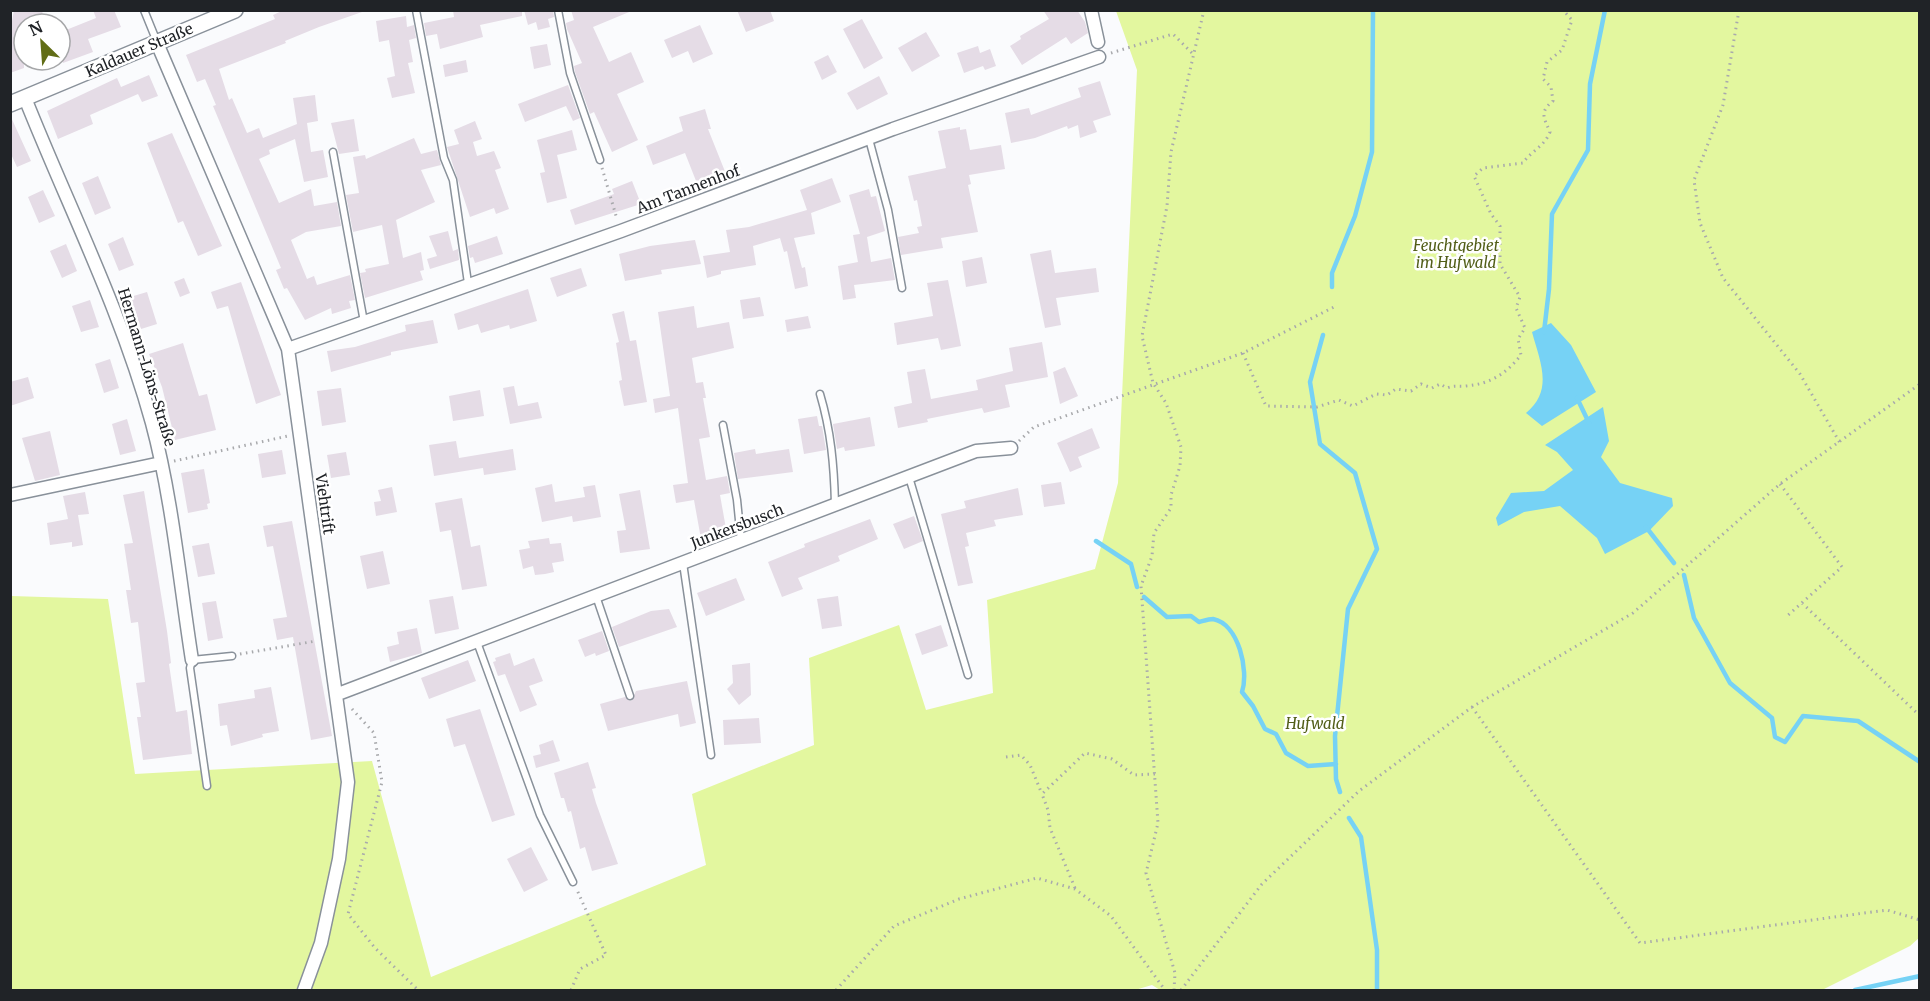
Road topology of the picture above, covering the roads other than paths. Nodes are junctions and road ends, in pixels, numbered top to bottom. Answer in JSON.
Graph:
{"nodes":[{"id":1,"x":144,"y":10,"type":"edge"},
{"id":2,"x":235,"y":10,"type":"edge"},
{"id":3,"x":416,"y":10,"type":"edge"},
{"id":4,"x":558,"y":10,"type":"edge"},
{"id":5,"x":1091,"y":10,"type":"edge"},
{"id":6,"x":1098,"y":42,"type":"joint"},
{"id":7,"x":157,"y":43,"type":"junction"},
{"id":8,"x":1099,"y":57,"type":"joint"},
{"id":9,"x":25,"y":98,"type":"junction"},
{"id":10,"x":10,"y":104,"type":"edge"},
{"id":11,"x":869,"y":138,"type":"junction"},
{"id":12,"x":333,"y":152,"type":"dead end"},
{"id":13,"x":600,"y":160,"type":"road end"},
{"id":14,"x":468,"y":283,"type":"junction"},
{"id":15,"x":902,"y":288,"type":"dead end"},
{"id":16,"x":364,"y":322,"type":"junction"},
{"id":17,"x":288,"y":349,"type":"junction"},
{"id":18,"x":820,"y":394,"type":"dead end"},
{"id":19,"x":723,"y":424,"type":"dead end"},
{"id":20,"x":1011,"y":448,"type":"road end"},
{"id":21,"x":161,"y":463,"type":"junction"},
{"id":22,"x":909,"y":477,"type":"junction"},
{"id":23,"x":10,"y":495,"type":"edge"},
{"id":24,"x":835,"y":504,"type":"junction"},
{"id":25,"x":741,"y":540,"type":"junction"},
{"id":26,"x":683,"y":562,"type":"junction"},
{"id":27,"x":596,"y":596,"type":"junction"},
{"id":28,"x":477,"y":642,"type":"junction"},
{"id":29,"x":232,"y":656,"type":"road end"},
{"id":30,"x":192,"y":660,"type":"junction"},
{"id":31,"x":968,"y":675,"type":"dead end"},
{"id":32,"x":338,"y":694,"type":"junction"},
{"id":33,"x":630,"y":696,"type":"dead end"},
{"id":34,"x":711,"y":755,"type":"dead end"},
{"id":35,"x":207,"y":786,"type":"dead end"},
{"id":36,"x":573,"y":882,"type":"road end"},
{"id":37,"x":304,"y":990,"type":"edge"}],
"edges":[{"from":1,"to":7,"type":"lane"},
{"from":2,"to":7,"type":"street","name":"Kaldauer Straße"},
{"from":3,"to":14,"type":"lane"},
{"from":4,"to":13,"type":"lane"},
{"from":5,"to":6,"type":"street"},
{"from":6,"to":8,"type":"lane"},
{"from":7,"to":9,"type":"street","name":"Kaldauer Straße"},
{"from":7,"to":17,"type":"street","name":"Viehtrift"},
{"from":8,"to":11,"type":"street","name":"Am Tannenhof"},
{"from":9,"to":10,"type":"street","name":"Kaldauer Straße"},
{"from":9,"to":21,"type":"street","name":"Hermann-Löns-Straße"},
{"from":11,"to":14,"type":"street","name":"Am Tannenhof"},
{"from":11,"to":15,"type":"lane"},
{"from":12,"to":16,"type":"lane"},
{"from":14,"to":16,"type":"street","name":"Am Tannenhof"},
{"from":16,"to":17,"type":"street","name":"Am Tannenhof"},
{"from":17,"to":32,"type":"street","name":"Viehtrift"},
{"from":18,"to":24,"type":"lane"},
{"from":19,"to":25,"type":"lane"},
{"from":20,"to":22,"type":"street","name":"Junkersbusch"},
{"from":21,"to":23,"type":"street"},
{"from":21,"to":30,"type":"street","name":"Hermann-Löns-Straße"},
{"from":22,"to":24,"type":"street","name":"Junkersbusch"},
{"from":22,"to":31,"type":"lane"},
{"from":24,"to":25,"type":"street","name":"Junkersbusch"},
{"from":25,"to":26,"type":"street","name":"Junkersbusch"},
{"from":26,"to":27,"type":"street","name":"Junkersbusch"},
{"from":26,"to":34,"type":"lane"},
{"from":27,"to":28,"type":"street","name":"Junkersbusch"},
{"from":27,"to":33,"type":"lane"},
{"from":28,"to":32,"type":"street","name":"Junkersbusch"},
{"from":28,"to":36,"type":"lane"},
{"from":29,"to":30,"type":"lane"},
{"from":30,"to":35,"type":"lane"},
{"from":32,"to":37,"type":"street","name":"Viehtrift"}]}
